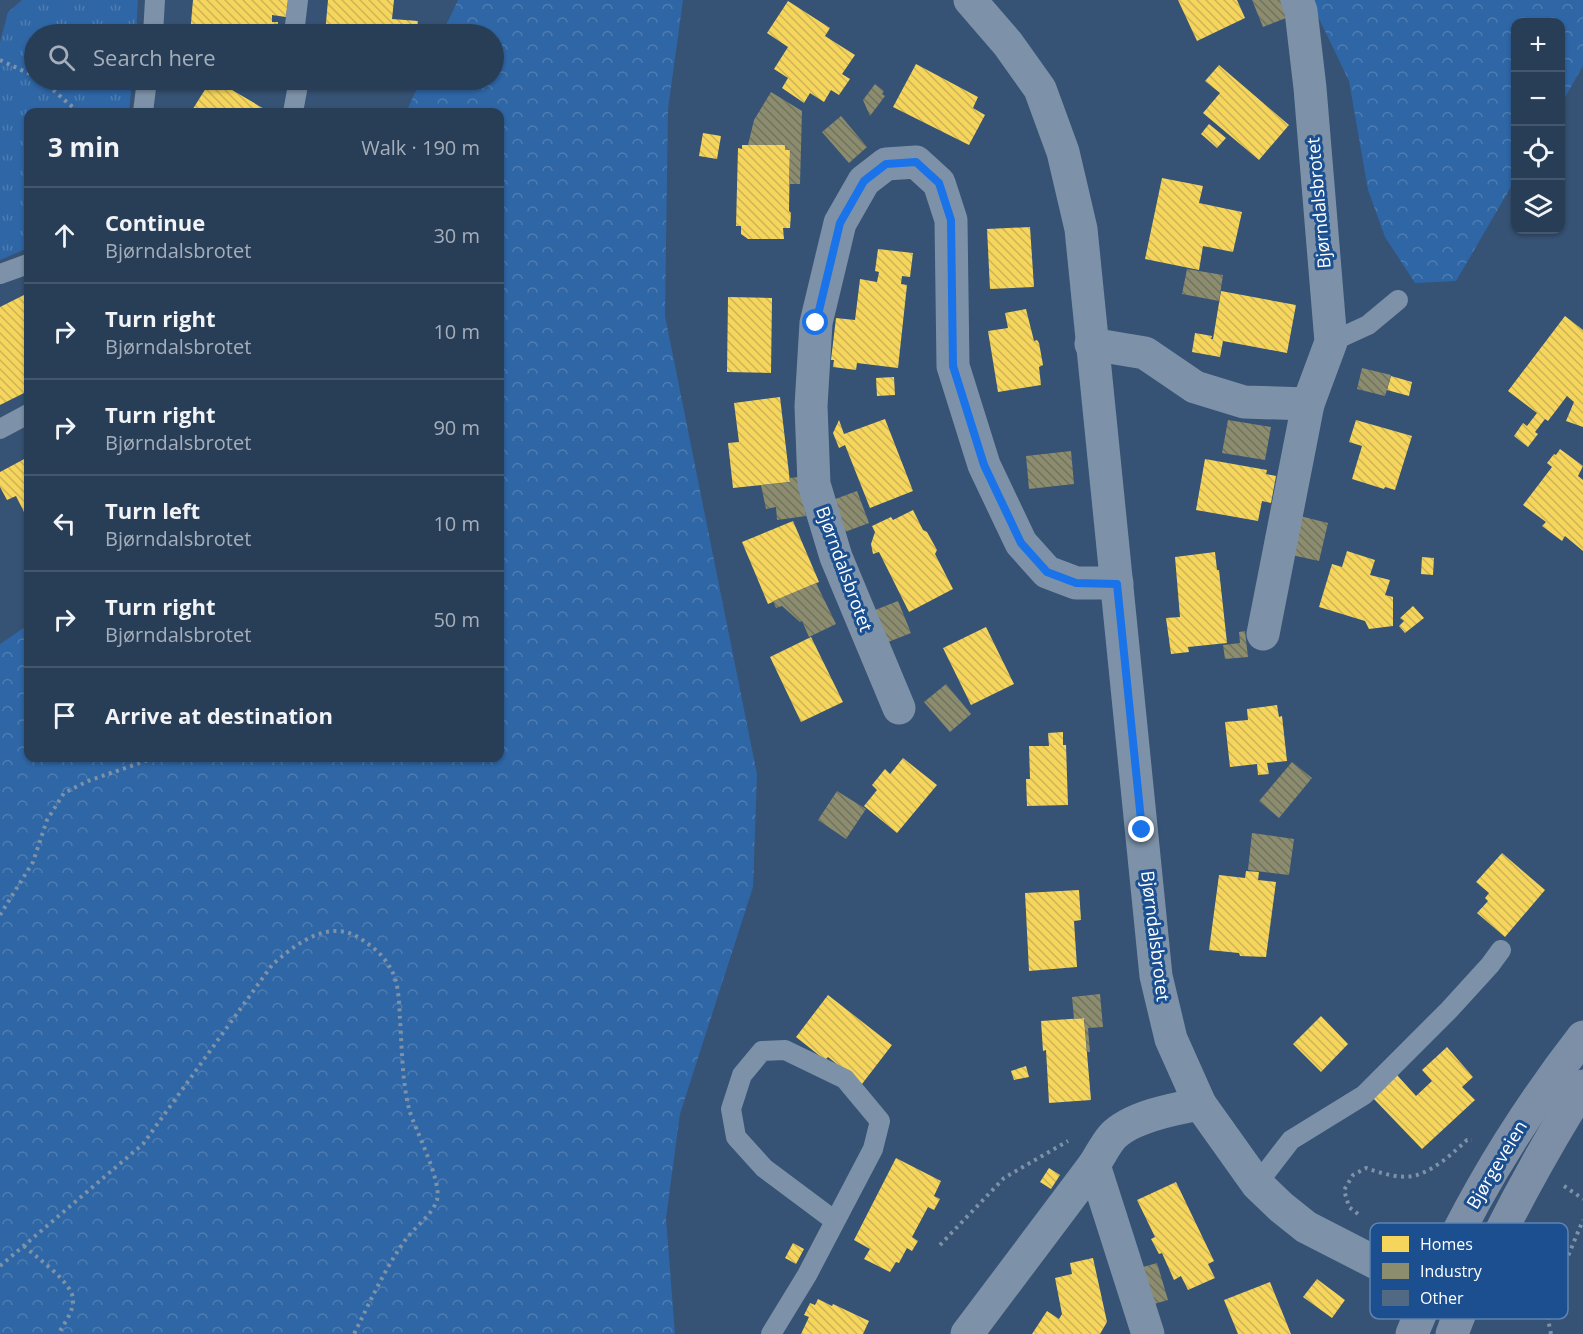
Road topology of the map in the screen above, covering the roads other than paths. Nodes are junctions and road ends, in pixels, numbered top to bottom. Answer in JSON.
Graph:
{"nodes":[{"id":1,"x":155,"y":0,"type":"edge"},
{"id":2,"x":298,"y":0,"type":"edge"},
{"id":3,"x":970,"y":0,"type":"edge"},
{"id":4,"x":1297,"y":0,"type":"edge"},
{"id":5,"x":154,"y":24,"type":"edge"},
{"id":6,"x":295,"y":24,"type":"edge"},
{"id":7,"x":146,"y":90,"type":"edge"},
{"id":8,"x":297,"y":90,"type":"edge"},
{"id":9,"x":144,"y":108,"type":"edge"},
{"id":10,"x":294,"y":108,"type":"edge"},
{"id":11,"x":24,"y":265,"type":"edge"},
{"id":12,"x":0,"y":274,"type":"edge"},
{"id":13,"x":1398,"y":300,"type":"dead end"},
{"id":14,"x":1331,"y":342,"type":"junction"},
{"id":15,"x":1091,"y":344,"type":"junction"},
{"id":16,"x":1308,"y":404,"type":"junction"},
{"id":17,"x":24,"y":416,"type":"edge"},
{"id":18,"x":0,"y":429,"type":"edge"},
{"id":19,"x":1117,"y":584,"type":"junction"},
{"id":20,"x":1263,"y":634,"type":"dead end"},
{"id":21,"x":899,"y":708,"type":"dead end"},
{"id":22,"x":1501,"y":950,"type":"dead end"},
{"id":23,"x":1583,"y":1037,"type":"edge"},
{"id":24,"x":1583,"y":1086,"type":"edge"},
{"id":25,"x":1200,"y":1104,"type":"junction"},
{"id":26,"x":1094,"y":1165,"type":"junction"},
{"id":27,"x":1257,"y":1184,"type":"junction"},
{"id":28,"x":835,"y":1221,"type":"junction"},
{"id":29,"x":1463,"y":1223,"type":"edge"},
{"id":30,"x":1507,"y":1223,"type":"edge"},
{"id":31,"x":1370,"y":1260,"type":"edge"},
{"id":32,"x":1418,"y":1319,"type":"edge"},
{"id":33,"x":771,"y":1334,"type":"edge"},
{"id":34,"x":968,"y":1334,"type":"edge"},
{"id":35,"x":1148,"y":1334,"type":"edge"},
{"id":36,"x":1412,"y":1334,"type":"edge"}],
"edges":[{"from":1,"to":5,"type":"lane"},
{"from":2,"to":6,"type":"lane"},
{"from":3,"to":15,"type":"street","name":"Bjørndalsbrotet"},
{"from":4,"to":14,"type":"street","name":"Bjørndalsbrotet"},
{"from":7,"to":9,"type":"lane"},
{"from":8,"to":10,"type":"lane"},
{"from":11,"to":12,"type":"lane"},
{"from":13,"to":14,"type":"lane"},
{"from":14,"to":16,"type":"street","name":"Bjørndalsbrotet"},
{"from":15,"to":16,"type":"street"},
{"from":15,"to":19,"type":"street","name":"Bjørndalsbrotet"},
{"from":16,"to":20,"type":"street","name":"Bjørndalsbrotet"},
{"from":17,"to":18,"type":"lane"},
{"from":19,"to":21,"type":"street","name":"Bjørndalsbrotet"},
{"from":19,"to":25,"type":"street","name":"Bjørndalsbrotet"},
{"from":22,"to":27,"type":"lane"},
{"from":23,"to":29,"type":"main road","name":"Bjørgeveien"},
{"from":24,"to":30,"type":"main road","name":"Bjørgeveien"},
{"from":25,"to":26,"type":"street"},
{"from":25,"to":27,"type":"street","name":"Bjørndalsbrotet"},
{"from":26,"to":34,"type":"street"},
{"from":26,"to":35,"type":"street"},
{"from":27,"to":31,"type":"street","name":"Bjørndalsbrotet"},
{"from":28,"to":28,"type":"lane"},
{"from":28,"to":33,"type":"lane"},
{"from":32,"to":36,"type":"main road","name":"Bjørgeveien"}]}
